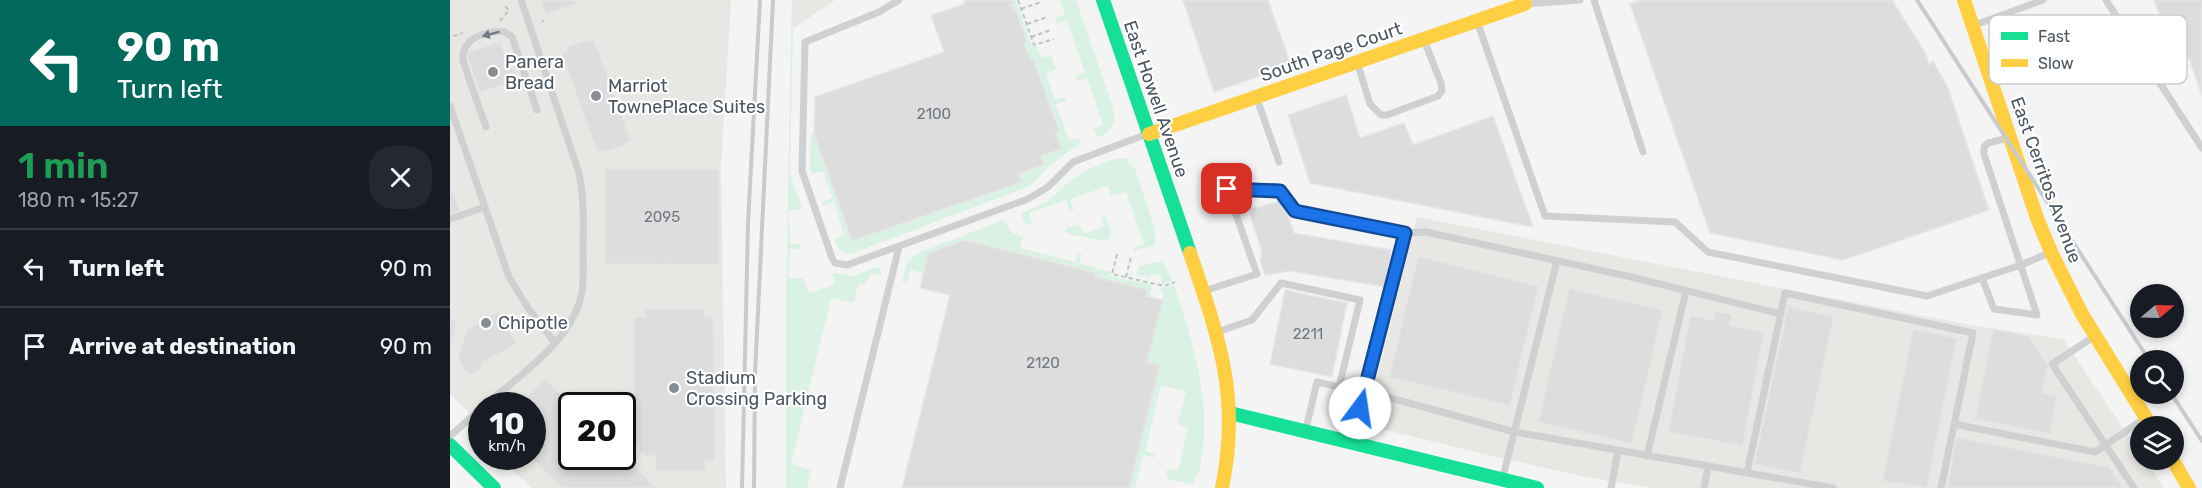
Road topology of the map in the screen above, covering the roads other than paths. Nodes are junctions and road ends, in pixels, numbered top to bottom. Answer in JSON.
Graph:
{"nodes":[{"id":1,"x":521,"y":0,"type":"edge"},
{"id":2,"x":899,"y":0,"type":"edge"},
{"id":3,"x":1103,"y":0,"type":"edge"},
{"id":4,"x":1580,"y":0,"type":"edge"},
{"id":5,"x":1594,"y":0,"type":"edge"},
{"id":6,"x":1964,"y":0,"type":"edge"},
{"id":7,"x":2043,"y":0,"type":"edge"},
{"id":8,"x":2106,"y":0,"type":"edge"},
{"id":9,"x":1554,"y":1,"type":"edge"},
{"id":10,"x":1525,"y":4,"type":"joint"},
{"id":11,"x":2002,"y":15,"type":"edge"},
{"id":12,"x":2116,"y":15,"type":"edge"},
{"id":13,"x":1989,"y":20,"type":"edge"},
{"id":14,"x":1477,"y":21,"type":"junction"},
{"id":15,"x":1972,"y":26,"type":"junction"},
{"id":16,"x":1424,"y":39,"type":"junction"},
{"id":17,"x":1357,"y":62,"type":"junction"},
{"id":18,"x":1989,"y":76,"type":"edge"},
{"id":19,"x":1992,"y":84,"type":"edge"},
{"id":20,"x":2160,"y":84,"type":"edge"},
{"id":21,"x":1256,"y":97,"type":"junction"},
{"id":22,"x":450,"y":106,"type":"edge"},
{"id":23,"x":537,"y":110,"type":"dead end"},
{"id":24,"x":486,"y":127,"type":"dead end"},
{"id":25,"x":1149,"y":134,"type":"junction"},
{"id":26,"x":2010,"y":137,"type":"junction"},
{"id":27,"x":2202,"y":148,"type":"edge"},
{"id":28,"x":1643,"y":152,"type":"dead end"},
{"id":29,"x":1279,"y":162,"type":"dead end"},
{"id":30,"x":485,"y":207,"type":"junction"},
{"id":31,"x":450,"y":219,"type":"edge"},
{"id":32,"x":1405,"y":233,"type":"junction"},
{"id":33,"x":898,"y":247,"type":"junction"},
{"id":34,"x":2051,"y":252,"type":"junction"},
{"id":35,"x":1557,"y":261,"type":"junction"},
{"id":36,"x":2020,"y":265,"type":"junction"},
{"id":37,"x":1982,"y":278,"type":"junction"},
{"id":38,"x":1204,"y":291,"type":"junction"},
{"id":39,"x":1686,"y":291,"type":"junction"},
{"id":40,"x":1781,"y":314,"type":"junction"},
{"id":41,"x":1217,"y":332,"type":"junction"},
{"id":42,"x":2095,"y":336,"type":"junction"},
{"id":43,"x":555,"y":343,"type":"junction"},
{"id":44,"x":1365,"y":391,"type":"junction"},
{"id":45,"x":500,"y":392,"type":"edge"},
{"id":46,"x":1230,"y":413,"type":"junction"},
{"id":47,"x":2145,"y":416,"type":"edge"},
{"id":48,"x":468,"y":420,"type":"edge"},
{"id":49,"x":1954,"y":424,"type":"junction"},
{"id":50,"x":1306,"y":432,"type":"junction"},
{"id":51,"x":1515,"y":432,"type":"junction"},
{"id":52,"x":2130,"y":432,"type":"edge"},
{"id":53,"x":450,"y":436,"type":"edge"},
{"id":54,"x":1352,"y":443,"type":"junction"},
{"id":55,"x":2105,"y":444,"type":"junction"},
{"id":56,"x":450,"y":445,"type":"edge"},
{"id":57,"x":1618,"y":451,"type":"junction"},
{"id":58,"x":1647,"y":456,"type":"junction"},
{"id":59,"x":1708,"y":466,"type":"junction"},
{"id":60,"x":2178,"y":470,"type":"edge"},
{"id":61,"x":1747,"y":473,"type":"junction"},
{"id":62,"x":1502,"y":480,"type":"junction"},
{"id":63,"x":494,"y":488,"type":"edge"},
{"id":64,"x":840,"y":488,"type":"edge"},
{"id":65,"x":1222,"y":488,"type":"edge"},
{"id":66,"x":1537,"y":488,"type":"edge"},
{"id":67,"x":1611,"y":488,"type":"edge"},
{"id":68,"x":1704,"y":488,"type":"edge"},
{"id":69,"x":1833,"y":488,"type":"edge"},
{"id":70,"x":1941,"y":488,"type":"edge"},
{"id":71,"x":2134,"y":488,"type":"edge"},
{"id":72,"x":2189,"y":488,"type":"edge"}],
"edges":[{"from":1,"to":43,"type":"lane"},
{"from":2,"to":33,"type":"lane"},
{"from":3,"to":25,"type":"street","name":"East Howell Avenue"},
{"from":4,"to":9,"type":"lane"},
{"from":5,"to":28,"type":"lane"},
{"from":6,"to":15,"type":"street","name":"East Cerritos Avenue"},
{"from":7,"to":11,"type":"lane"},
{"from":8,"to":12,"type":"lane"},
{"from":9,"to":10,"type":"lane"},
{"from":10,"to":14,"type":"street","name":"South Page Court"},
{"from":13,"to":15,"type":"lane"},
{"from":14,"to":16,"type":"street","name":"South Page Court"},
{"from":14,"to":37,"type":"lane"},
{"from":15,"to":18,"type":"street","name":"East Cerritos Avenue"},
{"from":16,"to":17,"type":"street","name":"South Page Court"},
{"from":16,"to":17,"type":"lane"},
{"from":17,"to":21,"type":"street","name":"South Page Court"},
{"from":19,"to":26,"type":"street","name":"East Cerritos Avenue"},
{"from":20,"to":27,"type":"lane"},
{"from":21,"to":25,"type":"street","name":"South Page Court"},
{"from":21,"to":29,"type":"lane"},
{"from":22,"to":30,"type":"lane"},
{"from":23,"to":24,"type":"lane","one_way":true},
{"from":25,"to":33,"type":"lane"},
{"from":25,"to":38,"type":"street","name":"East Howell Avenue"},
{"from":26,"to":34,"type":"street","name":"East Cerritos Avenue"},
{"from":26,"to":36,"type":"lane"},
{"from":30,"to":31,"type":"lane"},
{"from":30,"to":43,"type":"lane"},
{"from":32,"to":35,"type":"lane"},
{"from":32,"to":38,"type":"lane"},
{"from":32,"to":44,"type":"lane"},
{"from":33,"to":64,"type":"lane"},
{"from":34,"to":36,"type":"lane"},
{"from":34,"to":42,"type":"street","name":"East Cerritos Avenue"},
{"from":35,"to":39,"type":"lane"},
{"from":35,"to":51,"type":"lane"},
{"from":36,"to":37,"type":"lane"},
{"from":36,"to":37,"type":"lane"},
{"from":38,"to":41,"type":"street","name":"East Howell Avenue"},
{"from":39,"to":40,"type":"lane"},
{"from":39,"to":58,"type":"lane"},
{"from":40,"to":49,"type":"lane"},
{"from":40,"to":61,"type":"lane"},
{"from":41,"to":46,"type":"street","name":"East Howell Avenue"},
{"from":41,"to":50,"type":"lane"},
{"from":42,"to":47,"type":"street","name":"East Cerritos Avenue"},
{"from":42,"to":55,"type":"lane"},
{"from":43,"to":45,"type":"lane"},
{"from":44,"to":51,"type":"lane"},
{"from":44,"to":54,"type":"lane"},
{"from":46,"to":50,"type":"street"},
{"from":46,"to":65,"type":"street","name":"East Howell Avenue"},
{"from":48,"to":53,"type":"lane"},
{"from":49,"to":55,"type":"lane"},
{"from":49,"to":70,"type":"lane"},
{"from":50,"to":54,"type":"street"},
{"from":51,"to":57,"type":"lane"},
{"from":51,"to":62,"type":"lane"},
{"from":52,"to":55,"type":"lane"},
{"from":54,"to":62,"type":"street"},
{"from":55,"to":71,"type":"lane"},
{"from":56,"to":63,"type":"street"},
{"from":57,"to":58,"type":"lane"},
{"from":57,"to":67,"type":"lane"},
{"from":58,"to":59,"type":"lane"},
{"from":59,"to":61,"type":"lane"},
{"from":59,"to":68,"type":"lane"},
{"from":60,"to":72,"type":"street"},
{"from":61,"to":69,"type":"lane"},
{"from":62,"to":66,"type":"street"}]}
